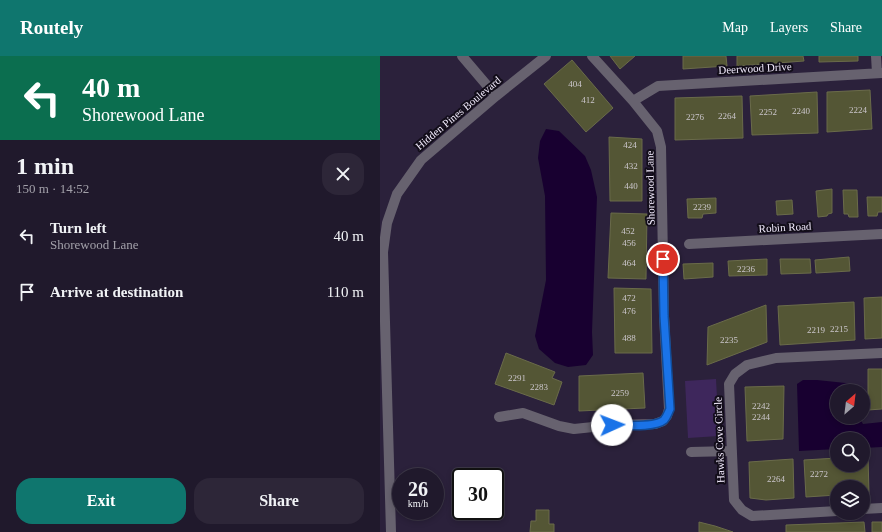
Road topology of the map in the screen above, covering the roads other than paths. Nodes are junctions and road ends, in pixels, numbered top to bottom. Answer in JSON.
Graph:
{"nodes":[{"id":1,"x":462,"y":56,"type":"edge"},
{"id":2,"x":546,"y":56,"type":"edge"},
{"id":3,"x":592,"y":56,"type":"edge"},
{"id":4,"x":876,"y":56,"type":"edge"},
{"id":5,"x":879,"y":73,"type":"edge"},
{"id":6,"x":496,"y":96,"type":"junction"},
{"id":7,"x":634,"y":101,"type":"junction"},
{"id":8,"x":882,"y":234,"type":"edge"},
{"id":9,"x":689,"y":244,"type":"dead end"},
{"id":10,"x":882,"y":353,"type":"edge"},
{"id":11,"x":499,"y":417,"type":"dead end"},
{"id":12,"x":732,"y":451,"type":"junction"},
{"id":13,"x":691,"y":452,"type":"dead end"},
{"id":14,"x":882,"y":508,"type":"edge"},
{"id":15,"x":870,"y":509,"type":"edge"},
{"id":16,"x":830,"y":511,"type":"edge"},
{"id":17,"x":391,"y":532,"type":"edge"}],
"edges":[{"from":1,"to":6,"type":"street"},
{"from":2,"to":6,"type":"street","name":"Hidden Pines Boulevard"},
{"from":3,"to":7,"type":"street","name":"Shorewood Lane"},
{"from":4,"to":5,"type":"street"},
{"from":5,"to":7,"type":"street","name":"Deerwood Drive"},
{"from":6,"to":17,"type":"street","name":"Hidden Pines Boulevard"},
{"from":7,"to":11,"type":"street","name":"Shorewood Lane"},
{"from":8,"to":9,"type":"street","name":"Robin Road"},
{"from":10,"to":12,"type":"street","name":"Hawks Cove Circle"},
{"from":12,"to":13,"type":"street"},
{"from":12,"to":16,"type":"street","name":"Hawks Cove Circle"},
{"from":14,"to":15,"type":"street"}]}
